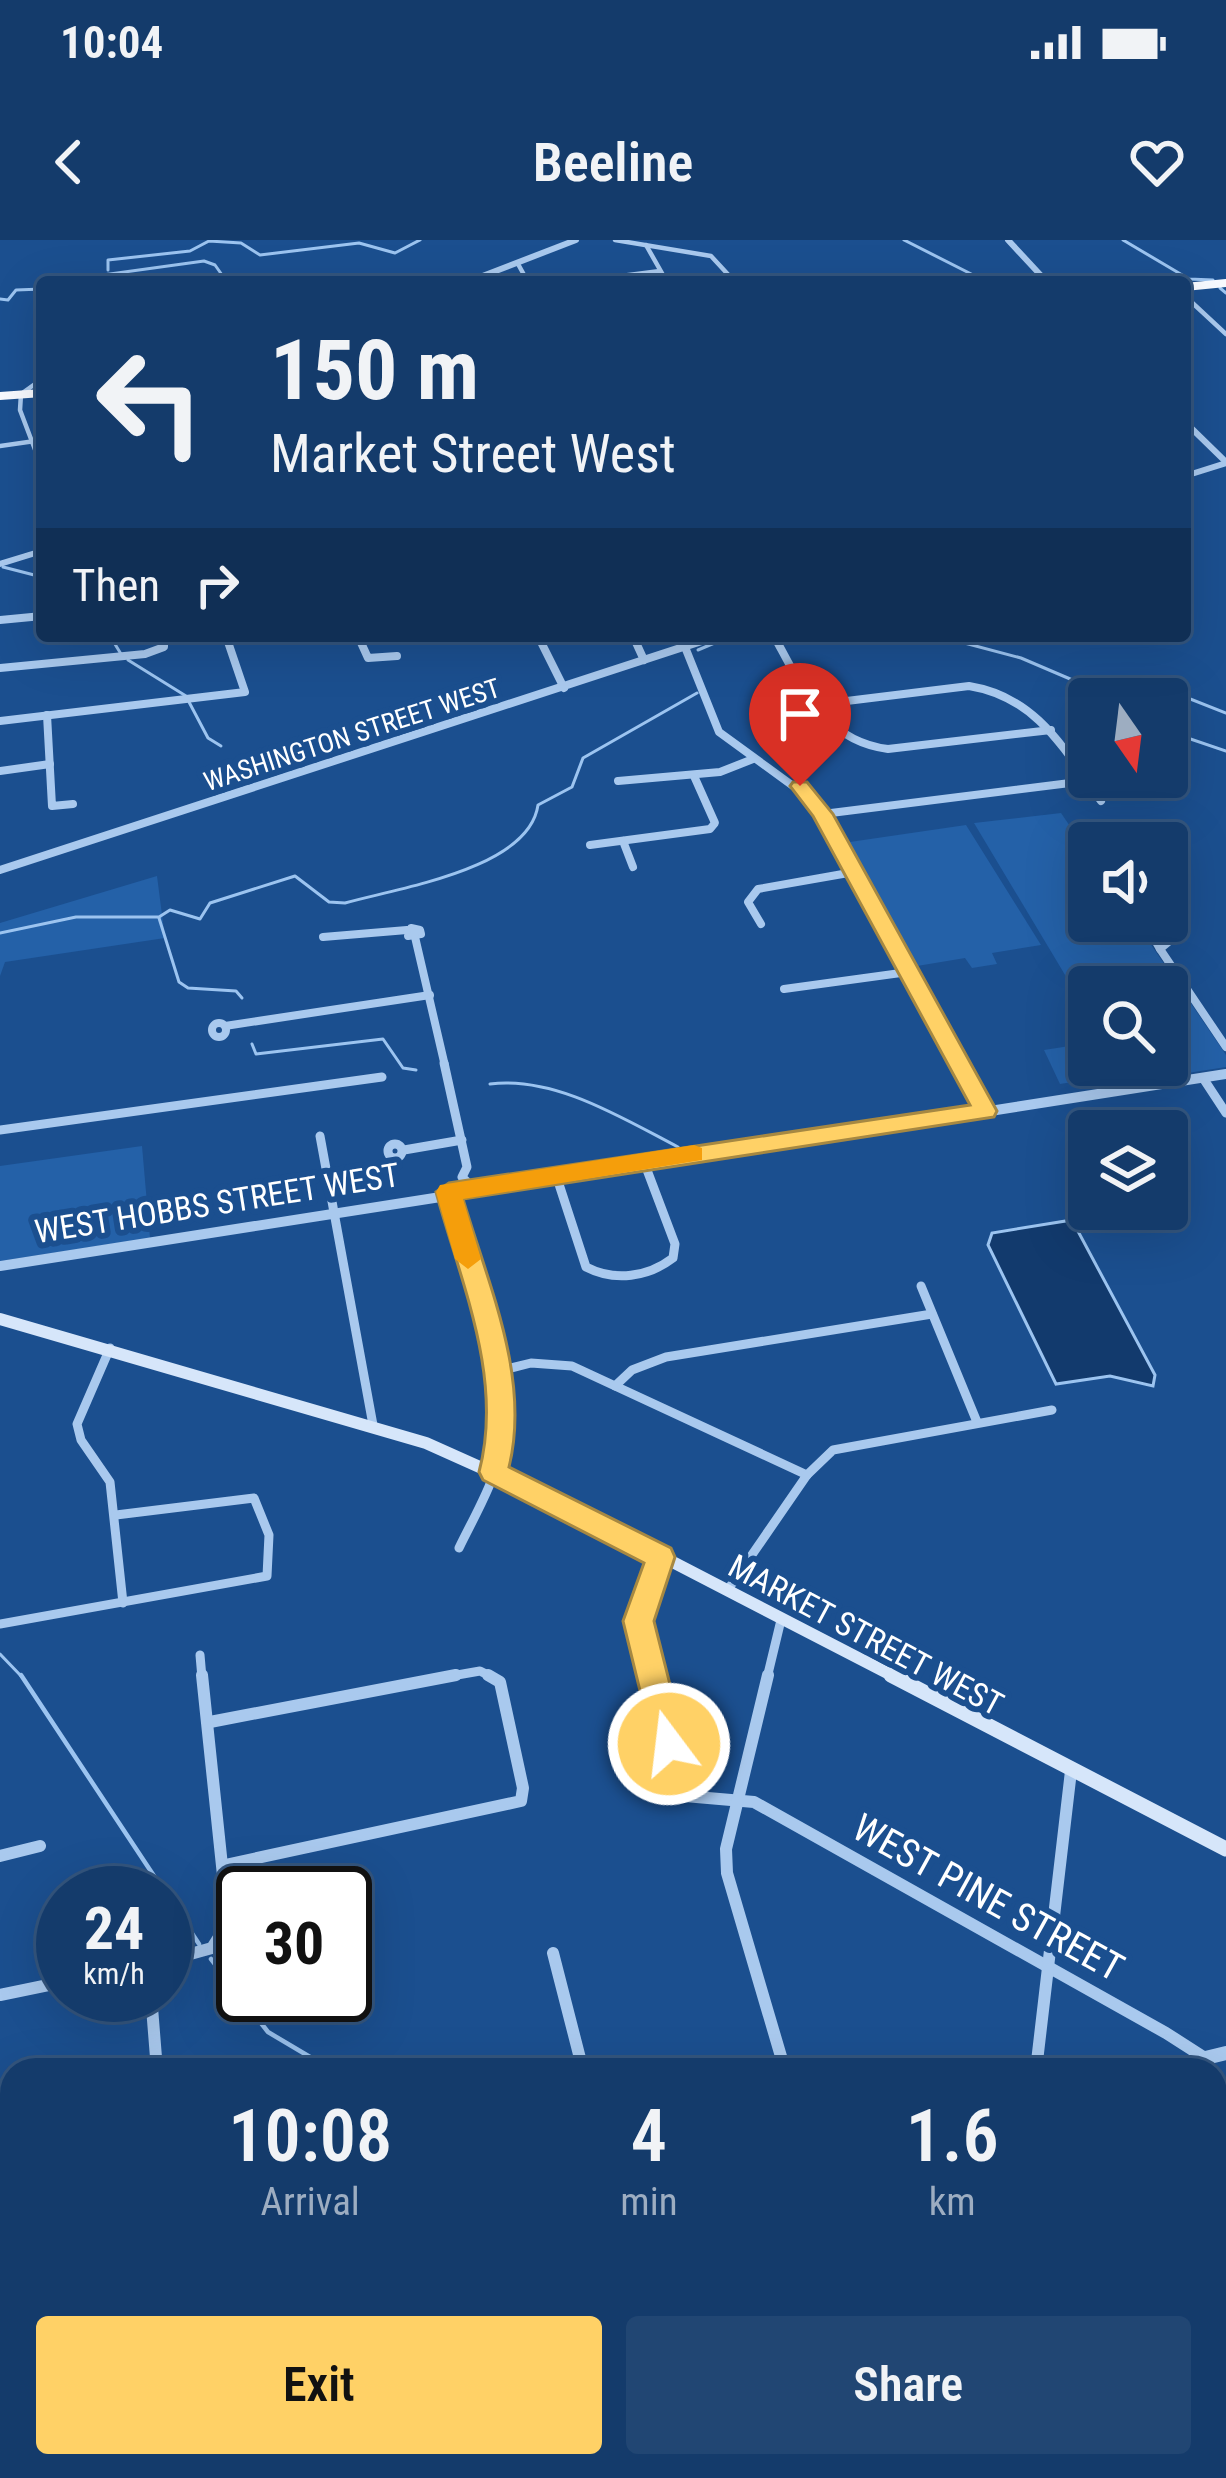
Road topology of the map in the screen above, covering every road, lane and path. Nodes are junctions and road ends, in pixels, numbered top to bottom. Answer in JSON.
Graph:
{"nodes":[{"id":1,"x":576,"y":240,"type":"edge"},
{"id":2,"x":615,"y":240,"type":"edge"},
{"id":3,"x":1008,"y":240,"type":"edge"},
{"id":4,"x":646,"y":245,"type":"junction"},
{"id":5,"x":518,"y":264,"type":"junction"},
{"id":6,"x":660,"y":272,"type":"junction"},
{"id":7,"x":483,"y":276,"type":"edge"},
{"id":8,"x":525,"y":276,"type":"edge"},
{"id":9,"x":626,"y":276,"type":"edge"},
{"id":10,"x":663,"y":276,"type":"edge"},
{"id":11,"x":730,"y":276,"type":"edge"},
{"id":12,"x":1042,"y":276,"type":"edge"},
{"id":13,"x":1226,"y":283,"type":"edge"},
{"id":14,"x":1191,"y":286,"type":"edge"},
{"id":15,"x":1191,"y":302,"type":"edge"},
{"id":16,"x":1226,"y":321,"type":"edge"},
{"id":17,"x":1214,"y":323,"type":"junction"},
{"id":18,"x":1226,"y":334,"type":"edge"},
{"id":19,"x":36,"y":384,"type":"edge"},
{"id":20,"x":36,"y":393,"type":"edge"},
{"id":21,"x":21,"y":394,"type":"junction"},
{"id":22,"x":0,"y":396,"type":"edge"},
{"id":23,"x":1191,"y":428,"type":"edge"},
{"id":24,"x":36,"y":437,"type":"edge"},
{"id":25,"x":36,"y":440,"type":"edge"},
{"id":26,"x":0,"y":446,"type":"edge"},
{"id":27,"x":1226,"y":462,"type":"edge"},
{"id":28,"x":1191,"y":474,"type":"edge"},
{"id":29,"x":36,"y":553,"type":"edge"},
{"id":30,"x":0,"y":564,"type":"edge"},
{"id":31,"x":36,"y":617,"type":"edge"},
{"id":32,"x":0,"y":620,"type":"edge"},
{"id":33,"x":164,"y":642,"type":"edge"},
{"id":34,"x":228,"y":642,"type":"edge"},
{"id":35,"x":361,"y":642,"type":"edge"},
{"id":36,"x":541,"y":642,"type":"edge"},
{"id":37,"x":636,"y":642,"type":"edge"},
{"id":38,"x":699,"y":642,"type":"edge"},
{"id":39,"x":777,"y":642,"type":"edge"},
{"id":40,"x":685,"y":647,"type":"junction"},
{"id":41,"x":397,"y":656,"type":"dead end"},
{"id":42,"x":644,"y":660,"type":"junction"},
{"id":43,"x":0,"y":668,"type":"edge"},
{"id":44,"x":563,"y":688,"type":"junction"},
{"id":45,"x":814,"y":705,"type":"junction"},
{"id":46,"x":47,"y":715,"type":"junction"},
{"id":47,"x":0,"y":721,"type":"edge"},
{"id":48,"x":1051,"y":730,"type":"junction"},
{"id":49,"x":1068,"y":755,"type":"edge"},
{"id":50,"x":753,"y":760,"type":"junction"},
{"id":51,"x":50,"y":764,"type":"junction"},
{"id":52,"x":0,"y":771,"type":"edge"},
{"id":53,"x":694,"y":776,"type":"junction"},
{"id":54,"x":618,"y":781,"type":"dead end"},
{"id":55,"x":1068,"y":783,"type":"edge"},
{"id":56,"x":1099,"y":798,"type":"edge"},
{"id":57,"x":1101,"y":801,"type":"dead end"},
{"id":58,"x":73,"y":804,"type":"dead end"},
{"id":59,"x":823,"y":814,"type":"junction"},
{"id":60,"x":623,"y":841,"type":"junction"},
{"id":61,"x":590,"y":845,"type":"dead end"},
{"id":62,"x":633,"y":867,"type":"dead end"},
{"id":63,"x":0,"y":870,"type":"edge"},
{"id":64,"x":854,"y":872,"type":"junction"},
{"id":65,"x":761,"y":924,"type":"dead end"},
{"id":66,"x":323,"y":937,"type":"dead end"},
{"id":67,"x":1156,"y":942,"type":"edge"},
{"id":68,"x":1169,"y":942,"type":"edge"},
{"id":69,"x":1160,"y":949,"type":"junction"},
{"id":70,"x":908,"y":972,"type":"junction"},
{"id":71,"x":784,"y":989,"type":"dead end"},
{"id":72,"x":430,"y":995,"type":"junction"},
{"id":73,"x":225,"y":1026,"type":"dead end"},
{"id":74,"x":1226,"y":1047,"type":"edge"},
{"id":75,"x":1226,"y":1074,"type":"edge"},
{"id":76,"x":382,"y":1076,"type":"dead end"},
{"id":77,"x":1203,"y":1078,"type":"junction"},
{"id":78,"x":985,"y":1111,"type":"junction"},
{"id":79,"x":1226,"y":1113,"type":"edge"},
{"id":80,"x":0,"y":1130,"type":"edge"},
{"id":81,"x":320,"y":1136,"type":"dead end"},
{"id":82,"x":462,"y":1140,"type":"junction"},
{"id":83,"x":404,"y":1150,"type":"dead end"},
{"id":84,"x":644,"y":1162,"type":"junction"},
{"id":85,"x":556,"y":1175,"type":"junction"},
{"id":86,"x":473,"y":1188,"type":"junction"},
{"id":87,"x":449,"y":1192,"type":"junction"},
{"id":88,"x":333,"y":1212,"type":"junction"},
{"id":89,"x":0,"y":1266,"type":"edge"},
{"id":90,"x":921,"y":1286,"type":"dead end"},
{"id":91,"x":932,"y":1314,"type":"junction"},
{"id":92,"x":0,"y":1318,"type":"edge"},
{"id":93,"x":110,"y":1348,"type":"junction"},
{"id":94,"x":499,"y":1371,"type":"junction"},
{"id":95,"x":615,"y":1387,"type":"junction"},
{"id":96,"x":1052,"y":1410,"type":"dead end"},
{"id":97,"x":977,"y":1422,"type":"junction"},
{"id":98,"x":374,"y":1425,"type":"junction"},
{"id":99,"x":493,"y":1472,"type":"junction"},
{"id":100,"x":807,"y":1475,"type":"junction"},
{"id":101,"x":116,"y":1516,"type":"junction"},
{"id":102,"x":459,"y":1548,"type":"dead end"},
{"id":103,"x":661,"y":1557,"type":"junction"},
{"id":104,"x":727,"y":1592,"type":"junction"},
{"id":105,"x":123,"y":1603,"type":"junction"},
{"id":106,"x":781,"y":1620,"type":"junction"},
{"id":107,"x":0,"y":1624,"type":"edge"},
{"id":108,"x":200,"y":1655,"type":"dead end"},
{"id":109,"x":210,"y":1722,"type":"junction"},
{"id":110,"x":1071,"y":1771,"type":"junction"},
{"id":111,"x":737,"y":1796,"type":"junction"},
{"id":112,"x":40,"y":1846,"type":"dead end"},
{"id":113,"x":1226,"y":1849,"type":"edge"},
{"id":114,"x":0,"y":1856,"type":"edge"},
{"id":115,"x":225,"y":1865,"type":"junction"},
{"id":116,"x":553,"y":1953,"type":"dead end"},
{"id":117,"x":192,"y":1955,"type":"edge"},
{"id":118,"x":1045,"y":1963,"type":"junction"},
{"id":119,"x":36,"y":1988,"type":"edge"},
{"id":120,"x":0,"y":1995,"type":"edge"},
{"id":121,"x":153,"y":2022,"type":"edge"},
{"id":122,"x":156,"y":2058,"type":"edge"},
{"id":123,"x":580,"y":2058,"type":"edge"},
{"id":124,"x":781,"y":2058,"type":"edge"},
{"id":125,"x":1037,"y":2058,"type":"edge"},
{"id":126,"x":1198,"y":2058,"type":"edge"}],
"edges":[{"from":1,"to":5,"type":"street"},
{"from":2,"to":4,"type":"street"},
{"from":3,"to":12,"type":"street"},
{"from":4,"to":6,"type":"street"},
{"from":4,"to":11,"type":"street"},
{"from":5,"to":7,"type":"street"},
{"from":5,"to":8,"type":"street"},
{"from":6,"to":9,"type":"street"},
{"from":6,"to":10,"type":"street"},
{"from":13,"to":14,"type":"highway"},
{"from":15,"to":17,"type":"street"},
{"from":16,"to":17,"type":"street"},
{"from":17,"to":18,"type":"street"},
{"from":19,"to":21,"type":"street"},
{"from":20,"to":21,"type":"highway"},
{"from":21,"to":22,"type":"highway"},
{"from":21,"to":24,"type":"street"},
{"from":23,"to":27,"type":"street"},
{"from":25,"to":26,"type":"street"},
{"from":27,"to":28,"type":"street"},
{"from":29,"to":30,"type":"street"},
{"from":31,"to":32,"type":"street"},
{"from":33,"to":43,"type":"street"},
{"from":34,"to":46,"type":"street"},
{"from":35,"to":41,"type":"street"},
{"from":36,"to":44,"type":"street"},
{"from":37,"to":42,"type":"street"},
{"from":38,"to":40,"type":"street","name":"WASHINGTON STREET WEST"},
{"from":39,"to":45,"type":"street"},
{"from":40,"to":42,"type":"street","name":"WASHINGTON STREET WEST"},
{"from":40,"to":50,"type":"street"},
{"from":42,"to":44,"type":"street","name":"WASHINGTON STREET WEST"},
{"from":44,"to":63,"type":"street","name":"WASHINGTON STREET WEST"},
{"from":45,"to":48,"type":"street"},
{"from":45,"to":48,"type":"street"},
{"from":46,"to":47,"type":"street"},
{"from":46,"to":51,"type":"street"},
{"from":48,"to":49,"type":"street"},
{"from":50,"to":53,"type":"street"},
{"from":50,"to":59,"type":"street"},
{"from":51,"to":52,"type":"street"},
{"from":51,"to":58,"type":"street"},
{"from":53,"to":54,"type":"street"},
{"from":53,"to":60,"type":"street"},
{"from":55,"to":59,"type":"street"},
{"from":56,"to":57,"type":"street"},
{"from":59,"to":64,"type":"street"},
{"from":60,"to":61,"type":"street"},
{"from":60,"to":62,"type":"street"},
{"from":64,"to":65,"type":"street"},
{"from":64,"to":70,"type":"street"},
{"from":66,"to":72,"type":"street"},
{"from":67,"to":69,"type":"street"},
{"from":68,"to":69,"type":"street"},
{"from":69,"to":74,"type":"street"},
{"from":70,"to":71,"type":"street"},
{"from":70,"to":78,"type":"street"},
{"from":72,"to":73,"type":"street"},
{"from":72,"to":82,"type":"street"},
{"from":75,"to":77,"type":"street","name":"WEST HOBBS STREET WEST"},
{"from":76,"to":80,"type":"street"},
{"from":77,"to":78,"type":"street","name":"WEST HOBBS STREET WEST"},
{"from":77,"to":79,"type":"street"},
{"from":78,"to":84,"type":"street","name":"WEST HOBBS STREET WEST"},
{"from":81,"to":88,"type":"street"},
{"from":82,"to":83,"type":"street"},
{"from":82,"to":86,"type":"street"},
{"from":84,"to":85,"type":"street","name":"WEST HOBBS STREET WEST"},
{"from":84,"to":85,"type":"street"},
{"from":85,"to":86,"type":"street","name":"WEST HOBBS STREET WEST"},
{"from":86,"to":87,"type":"street","name":"WEST HOBBS STREET WEST"},
{"from":87,"to":88,"type":"street","name":"WEST HOBBS STREET WEST"},
{"from":87,"to":94,"type":"street"},
{"from":88,"to":89,"type":"street","name":"WEST HOBBS STREET WEST"},
{"from":88,"to":98,"type":"street"},
{"from":90,"to":91,"type":"street"},
{"from":91,"to":95,"type":"street"},
{"from":91,"to":97,"type":"street"},
{"from":92,"to":93,"type":"main road","name":"MARKET STREET WEST"},
{"from":93,"to":98,"type":"main road","name":"MARKET STREET WEST"},
{"from":93,"to":101,"type":"street"},
{"from":94,"to":95,"type":"street"},
{"from":94,"to":99,"type":"street"},
{"from":95,"to":100,"type":"street"},
{"from":96,"to":97,"type":"street"},
{"from":97,"to":100,"type":"street"},
{"from":98,"to":99,"type":"main road","name":"MARKET STREET WEST"},
{"from":99,"to":102,"type":"street"},
{"from":99,"to":103,"type":"main road","name":"MARKET STREET WEST"},
{"from":100,"to":104,"type":"street"},
{"from":101,"to":105,"type":"street"},
{"from":101,"to":105,"type":"street"},
{"from":103,"to":104,"type":"main road","name":"MARKET STREET WEST"},
{"from":103,"to":111,"type":"street"},
{"from":104,"to":106,"type":"main road","name":"MARKET STREET WEST"},
{"from":105,"to":107,"type":"street"},
{"from":106,"to":110,"type":"main road","name":"MARKET STREET WEST"},
{"from":106,"to":111,"type":"street"},
{"from":108,"to":109,"type":"street"},
{"from":109,"to":115,"type":"street"},
{"from":109,"to":115,"type":"street"},
{"from":110,"to":113,"type":"main road","name":"MARKET STREET WEST"},
{"from":110,"to":118,"type":"street"},
{"from":111,"to":118,"type":"street","name":"WEST PINE STREET"},
{"from":111,"to":124,"type":"street"},
{"from":112,"to":114,"type":"street"},
{"from":115,"to":117,"type":"street"},
{"from":116,"to":123,"type":"street"},
{"from":118,"to":125,"type":"street"},
{"from":118,"to":126,"type":"street","name":"WEST PINE STREET"},
{"from":119,"to":120,"type":"street"},
{"from":121,"to":122,"type":"street"}]}
